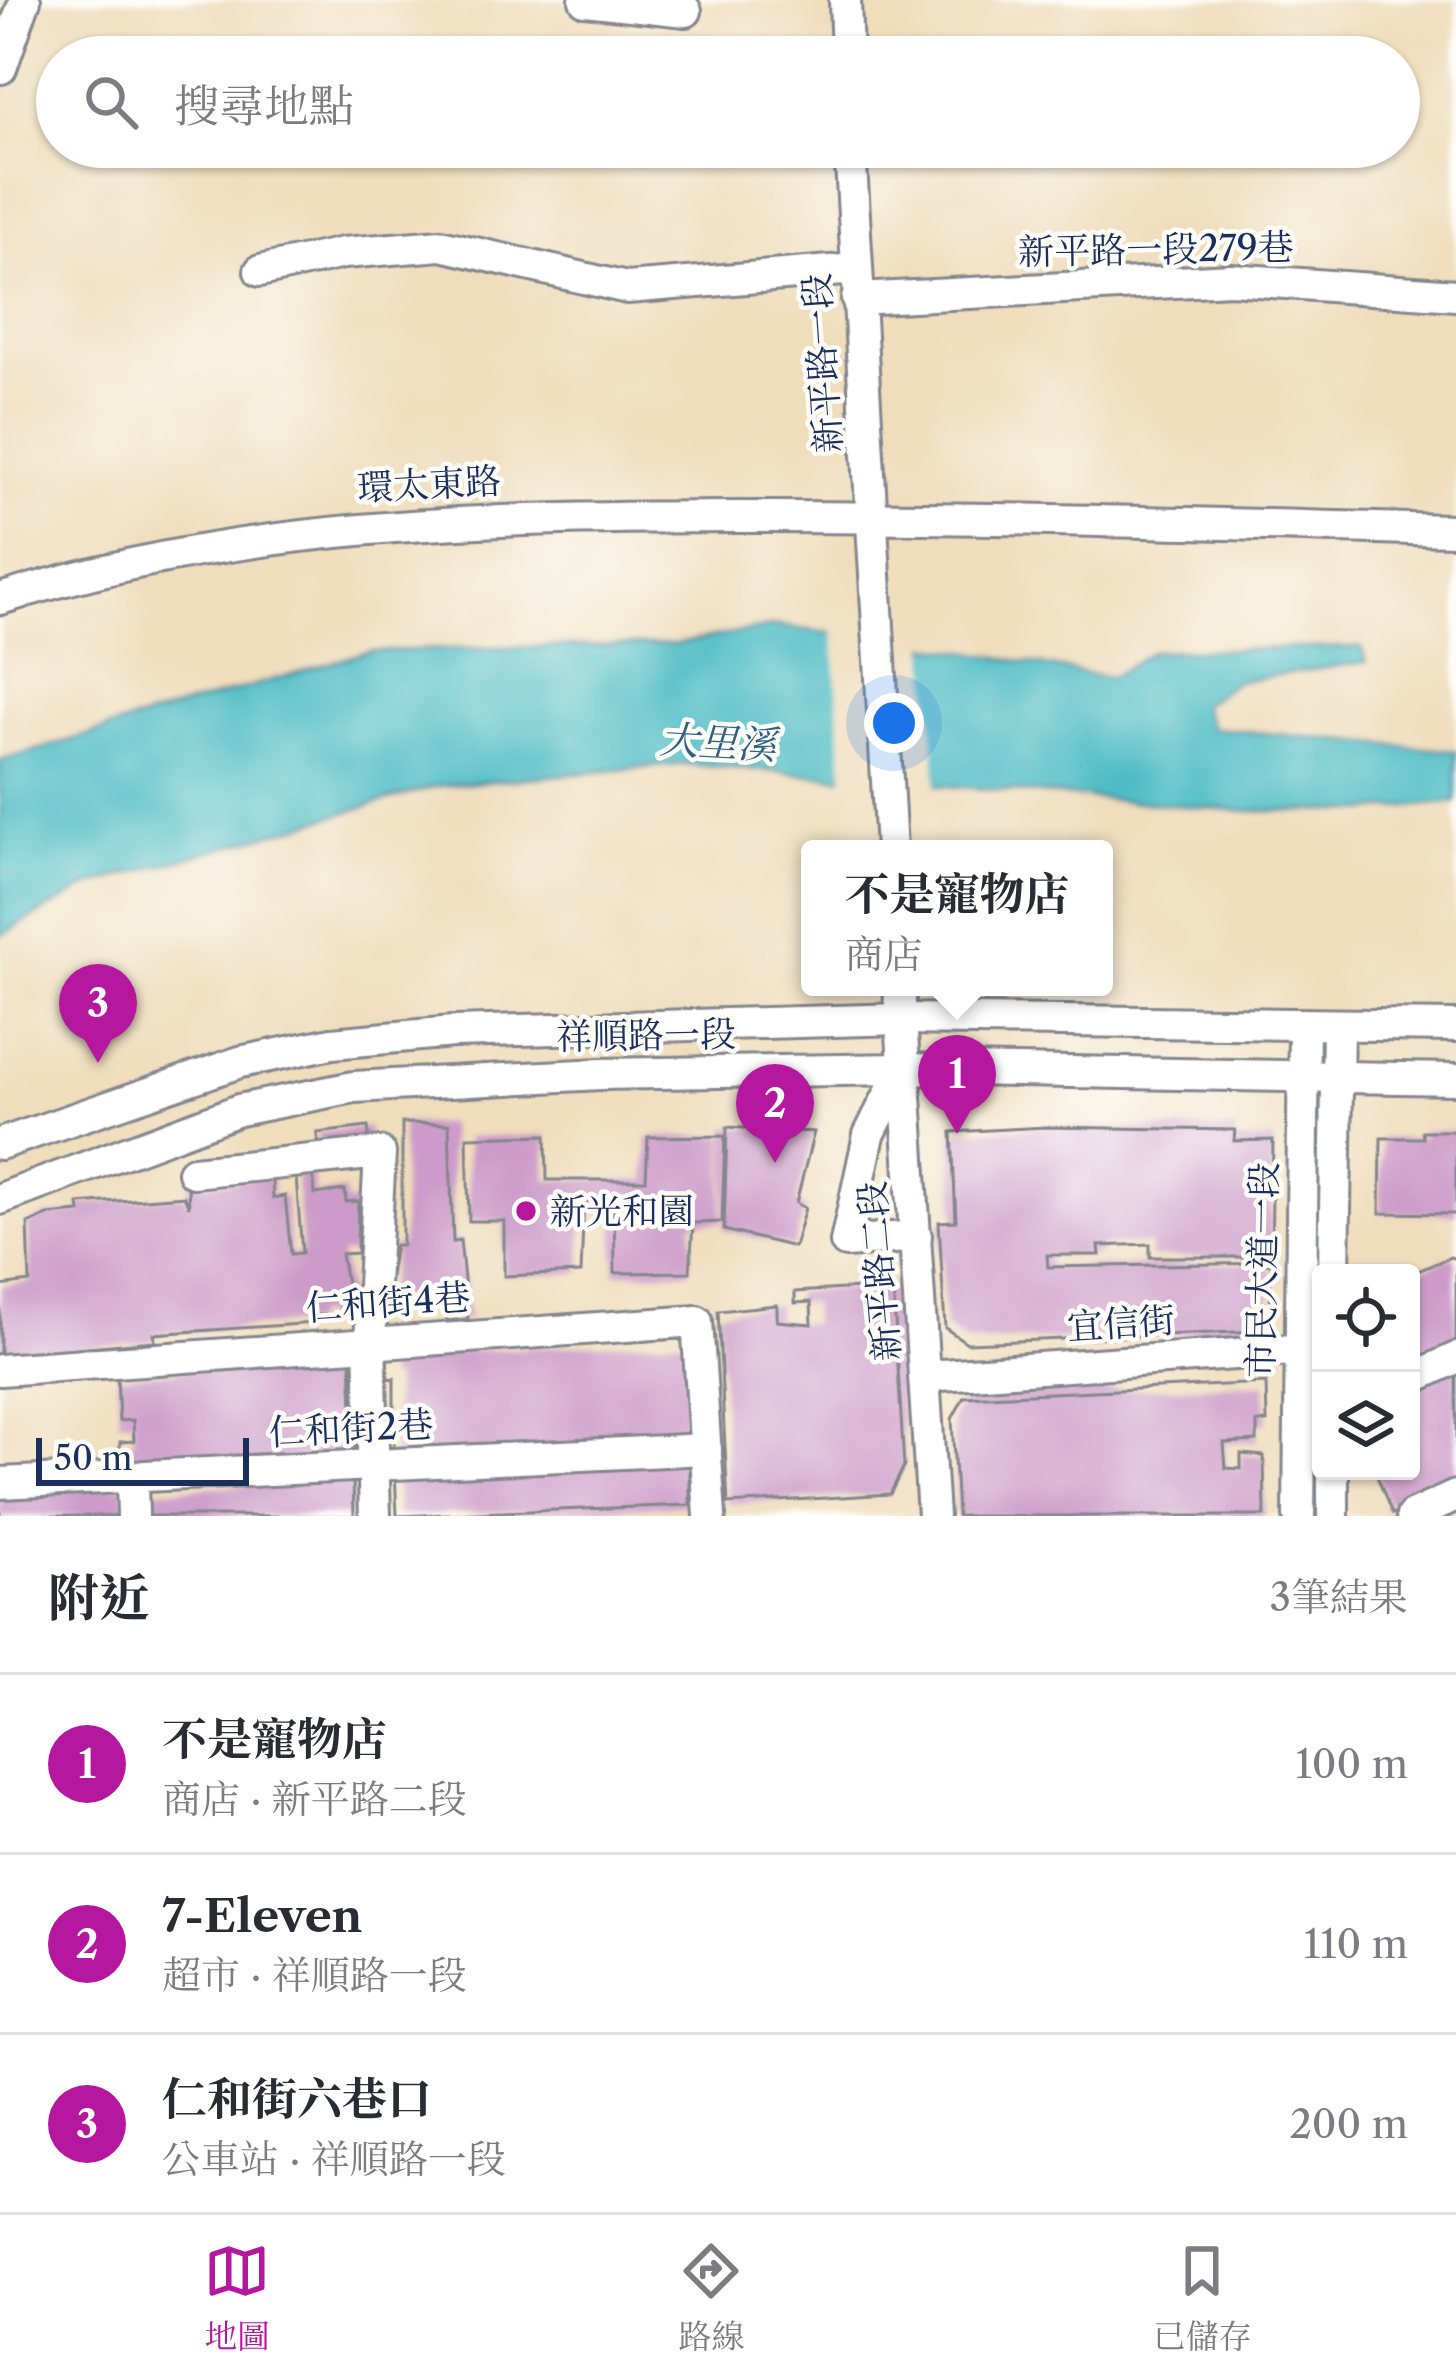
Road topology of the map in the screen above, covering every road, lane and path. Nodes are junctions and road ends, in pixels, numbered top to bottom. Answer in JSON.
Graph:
{"nodes":[{"id":1,"x":26,"y":0,"type":"edge"},
{"id":2,"x":585,"y":0,"type":"edge"},
{"id":3,"x":845,"y":0,"type":"edge"},
{"id":4,"x":686,"y":11,"type":"dead end"},
{"id":5,"x":846,"y":36,"type":"edge"},
{"id":6,"x":1,"y":68,"type":"edge"},
{"id":7,"x":851,"y":168,"type":"edge"},
{"id":8,"x":260,"y":271,"type":"dead end"},
{"id":9,"x":856,"y":284,"type":"junction"},
{"id":10,"x":1456,"y":295,"type":"edge"},
{"id":11,"x":872,"y":517,"type":"junction"},
{"id":12,"x":1456,"y":530,"type":"edge"},
{"id":13,"x":0,"y":599,"type":"edge"},
{"id":14,"x":891,"y":840,"type":"edge"},
{"id":15,"x":899,"y":996,"type":"edge"},
{"id":16,"x":901,"y":1019,"type":"junction"},
{"id":17,"x":1304,"y":1024,"type":"junction"},
{"id":18,"x":1338,"y":1025,"type":"junction"},
{"id":19,"x":1456,"y":1026,"type":"edge"},
{"id":20,"x":902,"y":1069,"type":"junction"},
{"id":21,"x":1303,"y":1074,"type":"junction"},
{"id":22,"x":1337,"y":1075,"type":"junction"},
{"id":23,"x":1456,"y":1079,"type":"edge"},
{"id":24,"x":0,"y":1144,"type":"edge"},
{"id":25,"x":193,"y":1172,"type":"dead end"},
{"id":26,"x":0,"y":1199,"type":"edge"},
{"id":27,"x":916,"y":1236,"type":"junction"},
{"id":28,"x":1334,"y":1264,"type":"edge"},
{"id":29,"x":370,"y":1342,"type":"junction"},
{"id":30,"x":1310,"y":1349,"type":"edge"},
{"id":31,"x":1456,"y":1358,"type":"edge"},
{"id":32,"x":0,"y":1370,"type":"edge"},
{"id":33,"x":1420,"y":1375,"type":"edge"},
{"id":34,"x":927,"y":1376,"type":"junction"},
{"id":35,"x":1310,"y":1395,"type":"edge"},
{"id":36,"x":706,"y":1449,"type":"junction"},
{"id":37,"x":373,"y":1466,"type":"junction"},
{"id":38,"x":132,"y":1480,"type":"junction"},
{"id":39,"x":1333,"y":1480,"type":"edge"},
{"id":40,"x":0,"y":1484,"type":"edge"},
{"id":41,"x":1456,"y":1496,"type":"edge"},
{"id":42,"x":133,"y":1516,"type":"edge"},
{"id":43,"x":375,"y":1516,"type":"edge"},
{"id":44,"x":710,"y":1516,"type":"edge"},
{"id":45,"x":933,"y":1516,"type":"edge"},
{"id":46,"x":1299,"y":1516,"type":"edge"},
{"id":47,"x":1333,"y":1516,"type":"edge"},
{"id":48,"x":1412,"y":1516,"type":"edge"}],
"edges":[{"from":1,"to":6,"type":"street"},
{"from":2,"to":4,"type":"street"},
{"from":3,"to":5,"type":"street"},
{"from":7,"to":9,"type":"street","name":"新平路一段"},
{"from":8,"to":9,"type":"street","name":"新平路一段279巷"},
{"from":9,"to":10,"type":"street","name":"新平路一段279巷"},
{"from":9,"to":11,"type":"street","name":"新平路一段"},
{"from":11,"to":12,"type":"street","name":"環太東路"},
{"from":11,"to":13,"type":"street","name":"環太東路"},
{"from":11,"to":14,"type":"street","name":"新平路一段"},
{"from":15,"to":16,"type":"street","name":"新平路二段"},
{"from":16,"to":17,"type":"street","name":"祥順路一段"},
{"from":16,"to":20,"type":"street","name":"新平路二段"},
{"from":16,"to":24,"type":"street","name":"祥順路一段"},
{"from":17,"to":18,"type":"street","name":"祥順路一段"},
{"from":17,"to":21,"type":"street","name":"市民大道一段"},
{"from":18,"to":19,"type":"street","name":"祥順路一段"},
{"from":18,"to":22,"type":"street","name":"市民大道一段"},
{"from":20,"to":21,"type":"street","name":"祥順路一段"},
{"from":20,"to":26,"type":"street","name":"祥順路一段"},
{"from":20,"to":27,"type":"street","name":"新平路二段"},
{"from":20,"to":27,"type":"street"},
{"from":21,"to":22,"type":"street","name":"祥順路一段"},
{"from":21,"to":30,"type":"street","name":"市民大道一段"},
{"from":22,"to":23,"type":"street","name":"祥順路一段"},
{"from":22,"to":28,"type":"street","name":"市民大道一段"},
{"from":25,"to":29,"type":"street"},
{"from":27,"to":34,"type":"street","name":"新平路二段"},
{"from":29,"to":32,"type":"street","name":"仁和街4巷"},
{"from":29,"to":36,"type":"street","name":"仁和街4巷"},
{"from":29,"to":37,"type":"street"},
{"from":30,"to":34,"type":"street","name":"宜信街"},
{"from":30,"to":35,"type":"street","name":"市民大道一段"},
{"from":31,"to":33,"type":"street"},
{"from":34,"to":45,"type":"street","name":"新平路二段"},
{"from":35,"to":46,"type":"street","name":"市民大道一段"},
{"from":36,"to":37,"type":"street","name":"仁和街2巷"},
{"from":36,"to":44,"type":"street"},
{"from":37,"to":38,"type":"street","name":"仁和街2巷"},
{"from":37,"to":43,"type":"street"},
{"from":38,"to":40,"type":"street","name":"仁和街2巷"},
{"from":38,"to":42,"type":"street"},
{"from":39,"to":47,"type":"street"},
{"from":41,"to":48,"type":"street"}]}
